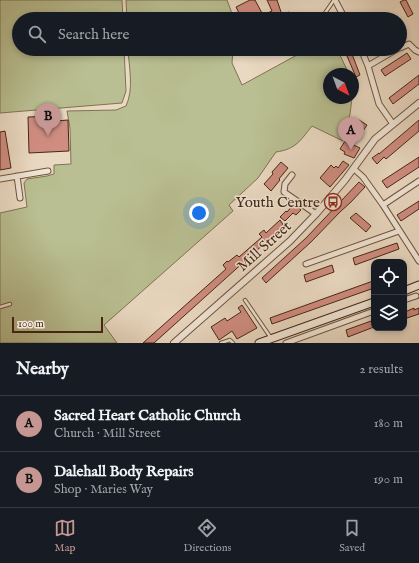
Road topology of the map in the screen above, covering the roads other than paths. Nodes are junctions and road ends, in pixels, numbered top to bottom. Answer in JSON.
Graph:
{"nodes":[{"id":1,"x":335,"y":0,"type":"edge"},
{"id":2,"x":326,"y":12,"type":"edge"},
{"id":3,"x":341,"y":12,"type":"edge"},
{"id":4,"x":407,"y":45,"type":"edge"},
{"id":5,"x":419,"y":52,"type":"edge"},
{"id":6,"x":364,"y":56,"type":"edge"},
{"id":7,"x":385,"y":56,"type":"edge"},
{"id":8,"x":368,"y":66,"type":"junction"},
{"id":9,"x":419,"y":103,"type":"edge"},
{"id":10,"x":393,"y":124,"type":"junction"},
{"id":11,"x":354,"y":169,"type":"junction"},
{"id":12,"x":48,"y":171,"type":"dead end"},
{"id":13,"x":292,"y":175,"type":"dead end"},
{"id":14,"x":17,"y":176,"type":"junction"},
{"id":15,"x":0,"y":179,"type":"edge"},
{"id":16,"x":419,"y":182,"type":"edge"},
{"id":17,"x":20,"y":198,"type":"dead end"},
{"id":18,"x":383,"y":205,"type":"junction"},
{"id":19,"x":316,"y":214,"type":"junction"},
{"id":20,"x":399,"y":231,"type":"junction"},
{"id":21,"x":418,"y":257,"type":"edge"},
{"id":22,"x":306,"y":264,"type":"dead end"},
{"id":23,"x":419,"y":285,"type":"edge"},
{"id":24,"x":407,"y":290,"type":"edge"},
{"id":25,"x":416,"y":296,"type":"dead end"},
{"id":26,"x":407,"y":299,"type":"edge"},
{"id":27,"x":245,"y":300,"type":"dead end"},
{"id":28,"x":371,"y":303,"type":"edge"},
{"id":29,"x":10,"y":304,"type":"dead end"},
{"id":30,"x":0,"y":307,"type":"edge"},
{"id":31,"x":371,"y":312,"type":"edge"},
{"id":32,"x":333,"y":316,"type":"junction"},
{"id":33,"x":336,"y":325,"type":"junction"},
{"id":34,"x":272,"y":338,"type":"junction"},
{"id":35,"x":174,"y":343,"type":"edge"},
{"id":36,"x":221,"y":343,"type":"edge"},
{"id":37,"x":233,"y":343,"type":"edge"},
{"id":38,"x":259,"y":343,"type":"edge"},
{"id":39,"x":286,"y":343,"type":"edge"}],
"edges":[{"from":1,"to":2,"type":"lane"},
{"from":1,"to":3,"type":"street"},
{"from":4,"to":5,"type":"street"},
{"from":6,"to":8,"type":"street"},
{"from":7,"to":8,"type":"street"},
{"from":8,"to":10,"type":"street"},
{"from":9,"to":10,"type":"street","name":"Mill Street"},
{"from":10,"to":11,"type":"street","name":"Mill Street"},
{"from":11,"to":18,"type":"street"},
{"from":11,"to":19,"type":"street","name":"Mill Street"},
{"from":12,"to":14,"type":"street"},
{"from":13,"to":19,"type":"street"},
{"from":14,"to":15,"type":"street"},
{"from":14,"to":17,"type":"street"},
{"from":16,"to":18,"type":"street"},
{"from":18,"to":20,"type":"street"},
{"from":19,"to":35,"type":"street","name":"Mill Street"},
{"from":20,"to":21,"type":"street"},
{"from":20,"to":22,"type":"street"},
{"from":23,"to":24,"type":"main road"},
{"from":25,"to":26,"type":"street"},
{"from":27,"to":34,"type":"lane"},
{"from":28,"to":32,"type":"main road"},
{"from":29,"to":30,"type":"lane"},
{"from":31,"to":33,"type":"street"},
{"from":32,"to":33,"type":"street"},
{"from":32,"to":34,"type":"main road"},
{"from":33,"to":39,"type":"street"},
{"from":34,"to":38,"type":"main road"},
{"from":36,"to":37,"type":"lane"}]}
